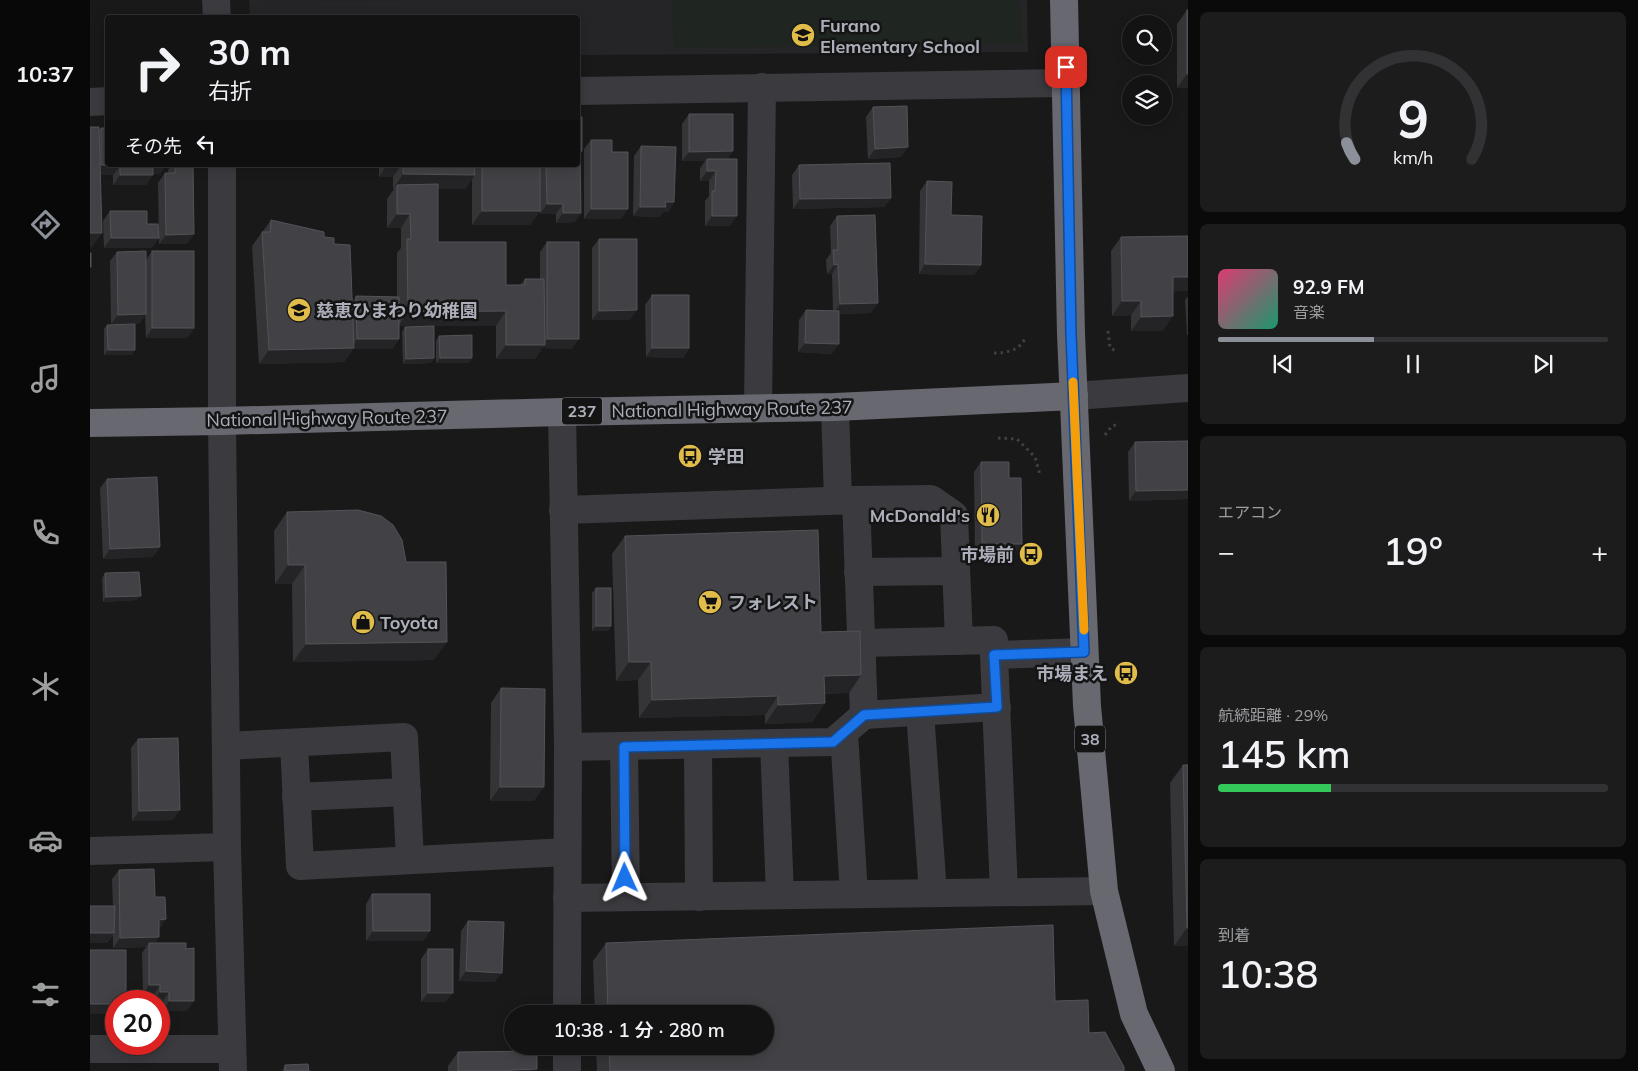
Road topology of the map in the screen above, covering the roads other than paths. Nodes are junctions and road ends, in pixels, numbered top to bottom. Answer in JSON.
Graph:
{"nodes":[{"id":1,"x":216,"y":0,"type":"edge"},
{"id":2,"x":1064,"y":0,"type":"edge"},
{"id":3,"x":217,"y":15,"type":"edge"},
{"id":4,"x":1066,"y":83,"type":"junction"},
{"id":5,"x":762,"y":87,"type":"junction"},
{"id":6,"x":580,"y":91,"type":"edge"},
{"id":7,"x":105,"y":101,"type":"edge"},
{"id":8,"x":90,"y":102,"type":"edge"},
{"id":9,"x":222,"y":167,"type":"edge"},
{"id":10,"x":1188,"y":388,"type":"edge"},
{"id":11,"x":1074,"y":396,"type":"junction"},
{"id":12,"x":835,"y":407,"type":"junction"},
{"id":13,"x":758,"y":408,"type":"junction"},
{"id":14,"x":562,"y":412,"type":"junction"},
{"id":15,"x":222,"y":421,"type":"junction"},
{"id":16,"x":90,"y":423,"type":"edge"},
{"id":17,"x":847,"y":500,"type":"junction"},
{"id":18,"x":563,"y":510,"type":"junction"},
{"id":19,"x":956,"y":571,"type":"junction"},
{"id":20,"x":858,"y":572,"type":"junction"},
{"id":21,"x":959,"y":641,"type":"junction"},
{"id":22,"x":861,"y":643,"type":"junction"},
{"id":23,"x":1084,"y":652,"type":"junction"},
{"id":24,"x":994,"y":655,"type":"junction"},
{"id":25,"x":997,"y":707,"type":"junction"},
{"id":26,"x":920,"y":712,"type":"junction"},
{"id":27,"x":854,"y":724,"type":"junction"},
{"id":28,"x":294,"y":743,"type":"junction"},
{"id":29,"x":774,"y":743,"type":"junction"},
{"id":30,"x":226,"y":746,"type":"junction"},
{"id":31,"x":698,"y":746,"type":"junction"},
{"id":32,"x":624,"y":747,"type":"junction"},
{"id":33,"x":568,"y":748,"type":"junction"},
{"id":34,"x":407,"y":792,"type":"junction"},
{"id":35,"x":296,"y":797,"type":"junction"},
{"id":36,"x":227,"y":848,"type":"junction"},
{"id":37,"x":90,"y":851,"type":"edge"},
{"id":38,"x":567,"y":852,"type":"junction"},
{"id":39,"x":410,"y":860,"type":"junction"},
{"id":40,"x":1104,"y":891,"type":"junction"},
{"id":41,"x":1004,"y":892,"type":"junction"},
{"id":42,"x":933,"y":893,"type":"junction"},
{"id":43,"x":854,"y":894,"type":"junction"},
{"id":44,"x":780,"y":895,"type":"junction"},
{"id":45,"x":699,"y":896,"type":"junction"},
{"id":46,"x":626,"y":897,"type":"junction"},
{"id":47,"x":568,"y":898,"type":"junction"},
{"id":48,"x":567,"y":1005,"type":"edge"},
{"id":49,"x":90,"y":1049,"type":"edge"},
{"id":50,"x":567,"y":1055,"type":"edge"},
{"id":51,"x":233,"y":1060,"type":"edge"},
{"id":52,"x":567,"y":1071,"type":"edge"},
{"id":53,"x":1161,"y":1071,"type":"edge"}],
"edges":[{"from":1,"to":3,"type":"street"},
{"from":2,"to":4,"type":"highway","number":"38"},
{"from":4,"to":5,"type":"street"},
{"from":4,"to":11,"type":"highway","number":"38"},
{"from":5,"to":6,"type":"street"},
{"from":5,"to":13,"type":"street"},
{"from":7,"to":8,"type":"street"},
{"from":9,"to":15,"type":"street"},
{"from":10,"to":11,"type":"street"},
{"from":11,"to":12,"type":"highway","name":"National Highway Route 237","number":"237"},
{"from":11,"to":23,"type":"highway","number":"38"},
{"from":12,"to":13,"type":"highway","name":"National Highway Route 237","number":"237"},
{"from":12,"to":17,"type":"street"},
{"from":13,"to":14,"type":"highway","name":"National Highway Route 237","number":"237"},
{"from":14,"to":15,"type":"highway","name":"National Highway Route 237","number":"237"},
{"from":14,"to":18,"type":"street"},
{"from":15,"to":16,"type":"highway","name":"National Highway Route 237","number":"237"},
{"from":15,"to":30,"type":"street"},
{"from":17,"to":18,"type":"street"},
{"from":17,"to":19,"type":"street"},
{"from":17,"to":20,"type":"street"},
{"from":18,"to":33,"type":"street"},
{"from":19,"to":20,"type":"street"},
{"from":19,"to":21,"type":"street"},
{"from":20,"to":22,"type":"street"},
{"from":21,"to":22,"type":"street"},
{"from":21,"to":24,"type":"street"},
{"from":22,"to":27,"type":"street"},
{"from":23,"to":24,"type":"street"},
{"from":23,"to":40,"type":"highway","number":"38"},
{"from":24,"to":25,"type":"street"},
{"from":25,"to":26,"type":"street"},
{"from":25,"to":41,"type":"street"},
{"from":26,"to":27,"type":"street"},
{"from":26,"to":42,"type":"street"},
{"from":27,"to":29,"type":"street"},
{"from":27,"to":43,"type":"street"},
{"from":28,"to":30,"type":"street"},
{"from":28,"to":34,"type":"street"},
{"from":28,"to":35,"type":"street"},
{"from":29,"to":31,"type":"street"},
{"from":29,"to":44,"type":"street"},
{"from":30,"to":36,"type":"street"},
{"from":31,"to":32,"type":"street"},
{"from":31,"to":45,"type":"street"},
{"from":32,"to":33,"type":"street"},
{"from":32,"to":46,"type":"street"},
{"from":33,"to":38,"type":"street"},
{"from":34,"to":35,"type":"street"},
{"from":34,"to":39,"type":"street"},
{"from":35,"to":39,"type":"street"},
{"from":36,"to":37,"type":"street"},
{"from":36,"to":51,"type":"street"},
{"from":38,"to":39,"type":"street"},
{"from":38,"to":47,"type":"street"},
{"from":40,"to":41,"type":"street"},
{"from":40,"to":53,"type":"highway","number":"38"},
{"from":41,"to":42,"type":"street"},
{"from":42,"to":43,"type":"street"},
{"from":43,"to":44,"type":"street"},
{"from":44,"to":45,"type":"street"},
{"from":45,"to":46,"type":"street"},
{"from":46,"to":47,"type":"street"},
{"from":47,"to":48,"type":"street"},
{"from":49,"to":51,"type":"street"},
{"from":50,"to":52,"type":"street"}]}
